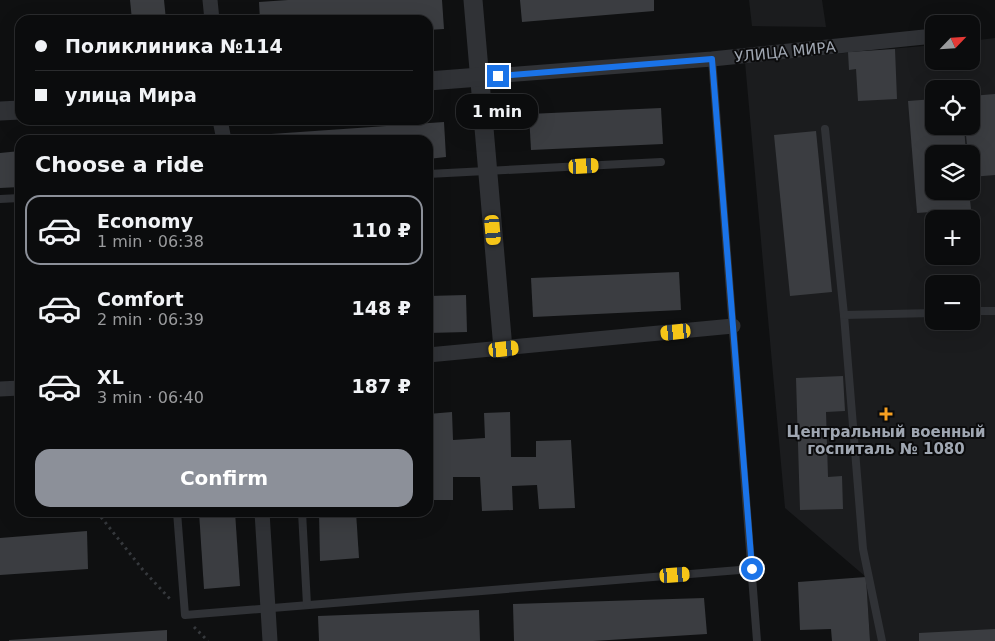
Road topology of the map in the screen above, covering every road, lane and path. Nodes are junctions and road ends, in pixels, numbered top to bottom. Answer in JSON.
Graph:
{"nodes":[{"id":1,"x":210,"y":0,"type":"edge"},
{"id":2,"x":473,"y":0,"type":"edge"},
{"id":3,"x":212,"y":15,"type":"edge"},
{"id":4,"x":925,"y":37,"type":"edge"},
{"id":5,"x":712,"y":59,"type":"junction"},
{"id":6,"x":480,"y":77,"type":"junction"},
{"id":7,"x":433,"y":81,"type":"edge"},
{"id":8,"x":15,"y":110,"type":"edge"},
{"id":9,"x":0,"y":112,"type":"edge"},
{"id":10,"x":825,"y":129,"type":"dead end"},
{"id":11,"x":661,"y":162,"type":"dead end"},
{"id":12,"x":488,"y":171,"type":"junction"},
{"id":13,"x":433,"y":174,"type":"edge"},
{"id":14,"x":15,"y":198,"type":"edge"},
{"id":15,"x":0,"y":199,"type":"edge"},
{"id":16,"x":980,"y":311,"type":"edge"},
{"id":17,"x":995,"y":311,"type":"edge"},
{"id":18,"x":925,"y":313,"type":"edge"},
{"id":19,"x":844,"y":315,"type":"junction"},
{"id":20,"x":733,"y":326,"type":"junction"},
{"id":21,"x":504,"y":349,"type":"junction"},
{"id":22,"x":433,"y":355,"type":"edge"},
{"id":23,"x":15,"y":388,"type":"edge"},
{"id":24,"x":0,"y":389,"type":"edge"},
{"id":25,"x":101,"y":517,"type":"edge"},
{"id":26,"x":176,"y":517,"type":"edge"},
{"id":27,"x":262,"y":517,"type":"edge"},
{"id":28,"x":302,"y":517,"type":"edge"},
{"id":29,"x":752,"y":569,"type":"junction"},
{"id":30,"x":307,"y":605,"type":"junction"},
{"id":31,"x":268,"y":608,"type":"junction"},
{"id":32,"x":185,"y":615,"type":"junction"},
{"id":33,"x":208,"y":641,"type":"edge"},
{"id":34,"x":270,"y":641,"type":"edge"},
{"id":35,"x":757,"y":641,"type":"edge"},
{"id":36,"x":882,"y":641,"type":"edge"}],
"edges":[{"from":1,"to":3,"type":"street"},
{"from":2,"to":6,"type":"street"},
{"from":4,"to":5,"type":"street","name":"УЛИЦА МИРА"},
{"from":5,"to":6,"type":"street","name":"УЛИЦА МИРА"},
{"from":5,"to":20,"type":"lane"},
{"from":6,"to":7,"type":"street","name":"УЛИЦА МИРА"},
{"from":6,"to":12,"type":"street"},
{"from":8,"to":9,"type":"street"},
{"from":10,"to":19,"type":"lane"},
{"from":11,"to":12,"type":"lane"},
{"from":12,"to":13,"type":"lane"},
{"from":12,"to":21,"type":"street"},
{"from":14,"to":15,"type":"lane"},
{"from":16,"to":17,"type":"lane"},
{"from":18,"to":19,"type":"lane"},
{"from":19,"to":36,"type":"lane"},
{"from":20,"to":21,"type":"street"},
{"from":20,"to":29,"type":"lane"},
{"from":21,"to":22,"type":"street"},
{"from":23,"to":24,"type":"street"},
{"from":25,"to":32,"type":"path"},
{"from":26,"to":32,"type":"lane"},
{"from":27,"to":31,"type":"street"},
{"from":28,"to":30,"type":"lane"},
{"from":29,"to":30,"type":"lane"},
{"from":29,"to":35,"type":"lane"},
{"from":30,"to":31,"type":"lane"},
{"from":31,"to":32,"type":"lane"},
{"from":31,"to":34,"type":"street"},
{"from":32,"to":33,"type":"path"}]}
